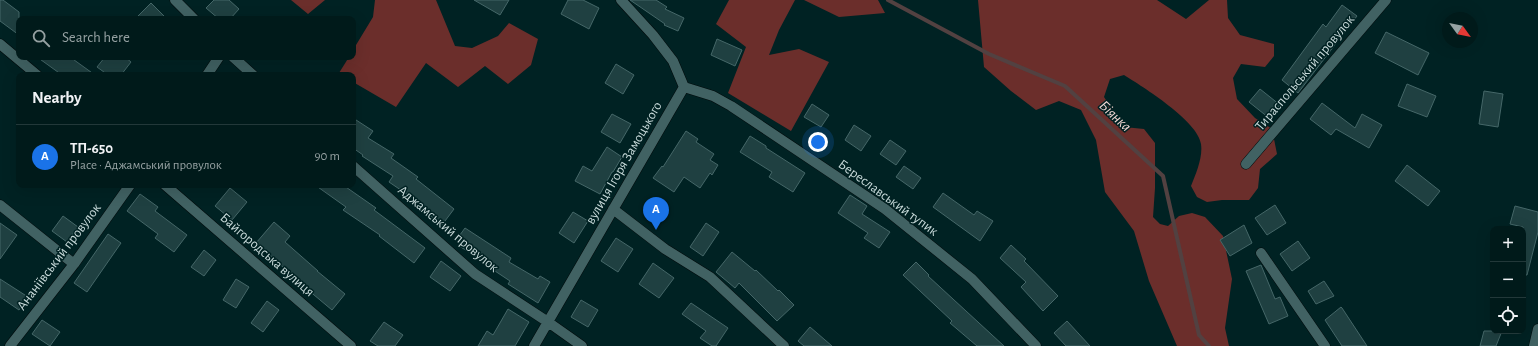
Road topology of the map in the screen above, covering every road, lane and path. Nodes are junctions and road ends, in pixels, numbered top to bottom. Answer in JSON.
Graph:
{"nodes":[{"id":1,"x":175,"y":0,"type":"edge"},
{"id":2,"x":621,"y":0,"type":"edge"},
{"id":3,"x":1386,"y":0,"type":"edge"},
{"id":4,"x":191,"y":16,"type":"edge"},
{"id":5,"x":0,"y":44,"type":"edge"},
{"id":6,"x":16,"y":57,"type":"edge"},
{"id":7,"x":19,"y":60,"type":"edge"},
{"id":8,"x":217,"y":60,"type":"edge"},
{"id":9,"x":236,"y":60,"type":"edge"},
{"id":10,"x":33,"y":72,"type":"edge"},
{"id":11,"x":209,"y":72,"type":"edge"},
{"id":12,"x":250,"y":72,"type":"edge"},
{"id":13,"x":684,"y":87,"type":"junction"},
{"id":14,"x":1246,"y":164,"type":"dead end"},
{"id":15,"x":356,"y":169,"type":"edge"},
{"id":16,"x":128,"y":188,"type":"edge"},
{"id":17,"x":168,"y":188,"type":"edge"},
{"id":18,"x":0,"y":205,"type":"edge"},
{"id":19,"x":613,"y":209,"type":"junction"},
{"id":20,"x":1262,"y":253,"type":"dead end"},
{"id":21,"x":74,"y":264,"type":"junction"},
{"id":22,"x":548,"y":322,"type":"junction"},
{"id":23,"x":1538,"y":329,"type":"edge"},
{"id":24,"x":10,"y":346,"type":"edge"},
{"id":25,"x":351,"y":346,"type":"edge"},
{"id":26,"x":534,"y":346,"type":"edge"},
{"id":27,"x":582,"y":346,"type":"edge"},
{"id":28,"x":784,"y":346,"type":"edge"},
{"id":29,"x":1036,"y":346,"type":"edge"},
{"id":30,"x":1325,"y":346,"type":"edge"},
{"id":31,"x":1534,"y":346,"type":"edge"}],
"edges":[{"from":1,"to":4,"type":"street"},
{"from":2,"to":13,"type":"street"},
{"from":3,"to":14,"type":"street","name":"Тираспольський провулок"},
{"from":5,"to":6,"type":"street"},
{"from":7,"to":10,"type":"street"},
{"from":8,"to":11,"type":"street"},
{"from":9,"to":12,"type":"street"},
{"from":13,"to":19,"type":"street","name":"вулиця Ігоря Замоцького"},
{"from":13,"to":29,"type":"street","name":"Береславський тупик"},
{"from":15,"to":22,"type":"street","name":"Аджамський провулок"},
{"from":16,"to":21,"type":"street","name":"Ананіївський провулок"},
{"from":17,"to":25,"type":"street","name":"Байгородська вулиця"},
{"from":18,"to":21,"type":"street"},
{"from":19,"to":22,"type":"street","name":"вулиця Ігоря Замоцького"},
{"from":19,"to":28,"type":"street"},
{"from":20,"to":30,"type":"street"},
{"from":21,"to":24,"type":"street","name":"Ананіївський провулок"},
{"from":22,"to":26,"type":"street","name":"вулиця Ігоря Замоцького"},
{"from":22,"to":27,"type":"street","name":"Аджамський провулок"},
{"from":23,"to":31,"type":"street"}]}
